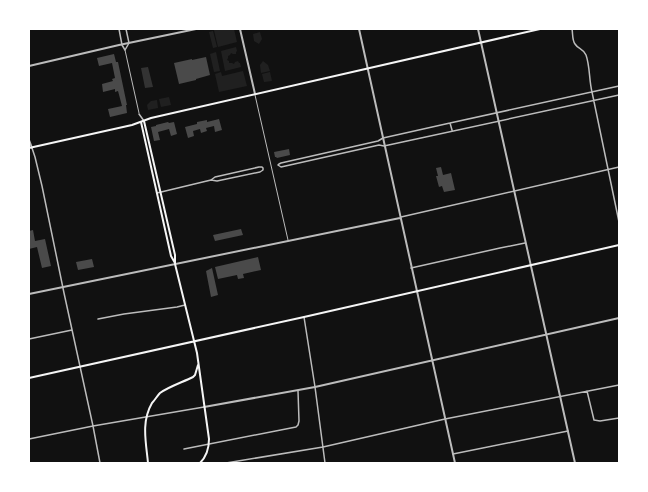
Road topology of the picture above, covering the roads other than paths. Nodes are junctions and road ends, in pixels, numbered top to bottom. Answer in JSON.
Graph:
{"nodes":[{"id":1,"x":119,"y":29,"type":"edge"},
{"id":2,"x":126,"y":29,"type":"edge"},
{"id":3,"x":196,"y":29,"type":"edge"},
{"id":4,"x":240,"y":29,"type":"edge"},
{"id":5,"x":359,"y":29,"type":"edge"},
{"id":6,"x":478,"y":29,"type":"edge"},
{"id":7,"x":540,"y":29,"type":"edge"},
{"id":8,"x":572,"y":29,"type":"edge"},
{"id":9,"x":481,"y":42,"type":"junction"},
{"id":10,"x":129,"y":43,"type":"junction"},
{"id":11,"x":122,"y":45,"type":"junction"},
{"id":12,"x":125,"y":50,"type":"junction"},
{"id":13,"x":29,"y":66,"type":"edge"},
{"id":14,"x":367,"y":68,"type":"junction"},
{"id":15,"x":619,"y":86,"type":"edge"},
{"id":16,"x":592,"y":92,"type":"junction"},
{"id":17,"x":255,"y":94,"type":"junction"},
{"id":18,"x":619,"y":95,"type":"edge"},
{"id":19,"x":593,"y":100,"type":"junction"},
{"id":20,"x":496,"y":113,"type":"junction"},
{"id":21,"x":139,"y":114,"type":"junction"},
{"id":22,"x":144,"y":120,"type":"junction"},
{"id":23,"x":498,"y":120,"type":"junction"},
{"id":24,"x":140,"y":122,"type":"junction"},
{"id":25,"x":450,"y":123,"type":"junction"},
{"id":26,"x":452,"y":130,"type":"junction"},
{"id":27,"x":383,"y":138,"type":"junction"},
{"id":28,"x":29,"y":140,"type":"edge"},
{"id":29,"x":384,"y":146,"type":"junction"},
{"id":30,"x":30,"y":148,"type":"edge"},
{"id":31,"x":308,"y":157,"type":"junction"},
{"id":32,"x":309,"y":161,"type":"junction"},
{"id":33,"x":619,"y":167,"type":"edge"},
{"id":34,"x":608,"y":170,"type":"junction"},
{"id":35,"x":211,"y":180,"type":"junction"},
{"id":36,"x":514,"y":191,"type":"junction"},
{"id":37,"x":160,"y":192,"type":"junction"},
{"id":38,"x":157,"y":193,"type":"junction"},
{"id":39,"x":400,"y":218,"type":"junction"},
{"id":40,"x":619,"y":222,"type":"edge"},
{"id":41,"x":288,"y":241,"type":"junction"},
{"id":42,"x":525,"y":243,"type":"junction"},
{"id":43,"x":619,"y":245,"type":"edge"},
{"id":44,"x":175,"y":264,"type":"junction"},
{"id":45,"x":530,"y":265,"type":"junction"},
{"id":46,"x":411,"y":268,"type":"junction"},
{"id":47,"x":63,"y":287,"type":"junction"},
{"id":48,"x":416,"y":291,"type":"junction"},
{"id":49,"x":29,"y":294,"type":"edge"},
{"id":50,"x":185,"y":305,"type":"junction"},
{"id":51,"x":304,"y":317,"type":"junction"},
{"id":52,"x":619,"y":318,"type":"edge"},
{"id":53,"x":98,"y":319,"type":"dead end"},
{"id":54,"x":72,"y":330,"type":"junction"},
{"id":55,"x":546,"y":335,"type":"junction"},
{"id":56,"x":29,"y":339,"type":"edge"},
{"id":57,"x":194,"y":341,"type":"junction"},
{"id":58,"x":432,"y":361,"type":"junction"},
{"id":59,"x":198,"y":362,"type":"junction"},
{"id":60,"x":80,"y":366,"type":"junction"},
{"id":61,"x":29,"y":378,"type":"edge"},
{"id":62,"x":197,"y":378,"type":"junction"},
{"id":63,"x":619,"y":385,"type":"edge"},
{"id":64,"x":315,"y":387,"type":"junction"},
{"id":65,"x":298,"y":391,"type":"junction"},
{"id":66,"x":587,"y":391,"type":"junction"},
{"id":67,"x":560,"y":396,"type":"junction"},
{"id":68,"x":204,"y":407,"type":"junction"},
{"id":69,"x":146,"y":418,"type":"junction"},
{"id":70,"x":619,"y":418,"type":"edge"},
{"id":71,"x":445,"y":419,"type":"junction"},
{"id":72,"x":93,"y":426,"type":"junction"},
{"id":73,"x":568,"y":431,"type":"junction"},
{"id":74,"x":29,"y":439,"type":"edge"},
{"id":75,"x":209,"y":444,"type":"junction"},
{"id":76,"x":323,"y":447,"type":"junction"},
{"id":77,"x":184,"y":449,"type":"dead end"},
{"id":78,"x":453,"y":454,"type":"junction"},
{"id":79,"x":100,"y":463,"type":"edge"},
{"id":80,"x":148,"y":463,"type":"edge"},
{"id":81,"x":200,"y":463,"type":"edge"},
{"id":82,"x":226,"y":463,"type":"edge"},
{"id":83,"x":325,"y":463,"type":"edge"},
{"id":84,"x":455,"y":463,"type":"edge"},
{"id":85,"x":575,"y":463,"type":"edge"}],
"edges":[{"from":1,"to":11,"type":"street"},
{"from":2,"to":10,"type":"street"},
{"from":3,"to":10,"type":"street"},
{"from":4,"to":17,"type":"street"},
{"from":5,"to":14,"type":"street"},
{"from":6,"to":9,"type":"street"},
{"from":7,"to":9,"type":"main road"},
{"from":8,"to":16,"type":"street"},
{"from":9,"to":14,"type":"main road"},
{"from":9,"to":20,"type":"street"},
{"from":10,"to":11,"type":"street"},
{"from":10,"to":12,"type":"street"},
{"from":11,"to":12,"type":"street"},
{"from":11,"to":13,"type":"street"},
{"from":12,"to":21,"type":"street"},
{"from":14,"to":17,"type":"main road"},
{"from":14,"to":27,"type":"street"},
{"from":15,"to":16,"type":"street"},
{"from":16,"to":19,"type":"street"},
{"from":16,"to":20,"type":"street"},
{"from":17,"to":22,"type":"main road"},
{"from":17,"to":41,"type":"street"},
{"from":18,"to":19,"type":"street"},
{"from":19,"to":23,"type":"street"},
{"from":19,"to":34,"type":"street"},
{"from":20,"to":23,"type":"street"},
{"from":20,"to":25,"type":"street"},
{"from":21,"to":22,"type":"street"},
{"from":21,"to":24,"type":"street"},
{"from":22,"to":24,"type":"main road"},
{"from":22,"to":37,"type":"main road"},
{"from":23,"to":26,"type":"street"},
{"from":23,"to":36,"type":"street"},
{"from":24,"to":30,"type":"main road"},
{"from":24,"to":38,"type":"main road"},
{"from":25,"to":26,"type":"street"},
{"from":25,"to":27,"type":"street"},
{"from":26,"to":29,"type":"street"},
{"from":27,"to":29,"type":"street"},
{"from":27,"to":31,"type":"street"},
{"from":28,"to":30,"type":"street"},
{"from":29,"to":32,"type":"street"},
{"from":29,"to":39,"type":"street"},
{"from":30,"to":47,"type":"street"},
{"from":31,"to":32,"type":"street"},
{"from":31,"to":32,"type":"street"},
{"from":33,"to":34,"type":"street"},
{"from":34,"to":36,"type":"street"},
{"from":34,"to":40,"type":"street"},
{"from":35,"to":35,"type":"street"},
{"from":35,"to":37,"type":"street"},
{"from":36,"to":39,"type":"street"},
{"from":36,"to":42,"type":"street"},
{"from":37,"to":38,"type":"street"},
{"from":37,"to":44,"type":"main road"},
{"from":38,"to":44,"type":"main road"},
{"from":39,"to":41,"type":"street"},
{"from":39,"to":46,"type":"street"},
{"from":41,"to":44,"type":"street"},
{"from":42,"to":45,"type":"street"},
{"from":42,"to":46,"type":"street"},
{"from":43,"to":45,"type":"main road"},
{"from":44,"to":47,"type":"street"},
{"from":44,"to":50,"type":"main road"},
{"from":45,"to":48,"type":"main road"},
{"from":45,"to":55,"type":"street"},
{"from":46,"to":48,"type":"street"},
{"from":47,"to":49,"type":"street"},
{"from":47,"to":54,"type":"street"},
{"from":48,"to":51,"type":"main road"},
{"from":48,"to":58,"type":"street"},
{"from":50,"to":53,"type":"street"},
{"from":50,"to":57,"type":"main road"},
{"from":51,"to":57,"type":"main road"},
{"from":51,"to":64,"type":"street"},
{"from":52,"to":55,"type":"street"},
{"from":54,"to":56,"type":"street"},
{"from":54,"to":60,"type":"street"},
{"from":55,"to":58,"type":"street"},
{"from":55,"to":67,"type":"street"},
{"from":57,"to":59,"type":"main road"},
{"from":57,"to":60,"type":"main road"},
{"from":58,"to":64,"type":"street"},
{"from":58,"to":71,"type":"street"},
{"from":59,"to":62,"type":"main road"},
{"from":59,"to":62,"type":"main road"},
{"from":60,"to":61,"type":"main road"},
{"from":60,"to":72,"type":"street"},
{"from":62,"to":68,"type":"main road"},
{"from":62,"to":69,"type":"main road"},
{"from":63,"to":66,"type":"street"},
{"from":64,"to":65,"type":"street"},
{"from":64,"to":76,"type":"street"},
{"from":65,"to":68,"type":"street"},
{"from":65,"to":75,"type":"street"},
{"from":66,"to":67,"type":"street"},
{"from":66,"to":70,"type":"street"},
{"from":67,"to":71,"type":"street"},
{"from":67,"to":73,"type":"street"},
{"from":68,"to":69,"type":"street"},
{"from":68,"to":75,"type":"main road"},
{"from":69,"to":72,"type":"street"},
{"from":69,"to":80,"type":"main road"},
{"from":71,"to":76,"type":"street"},
{"from":71,"to":78,"type":"street"},
{"from":72,"to":74,"type":"street"},
{"from":72,"to":79,"type":"street"},
{"from":73,"to":78,"type":"street"},
{"from":73,"to":85,"type":"street"},
{"from":75,"to":77,"type":"street"},
{"from":75,"to":81,"type":"main road"},
{"from":76,"to":82,"type":"street"},
{"from":76,"to":83,"type":"street"},
{"from":78,"to":84,"type":"street"}]}
